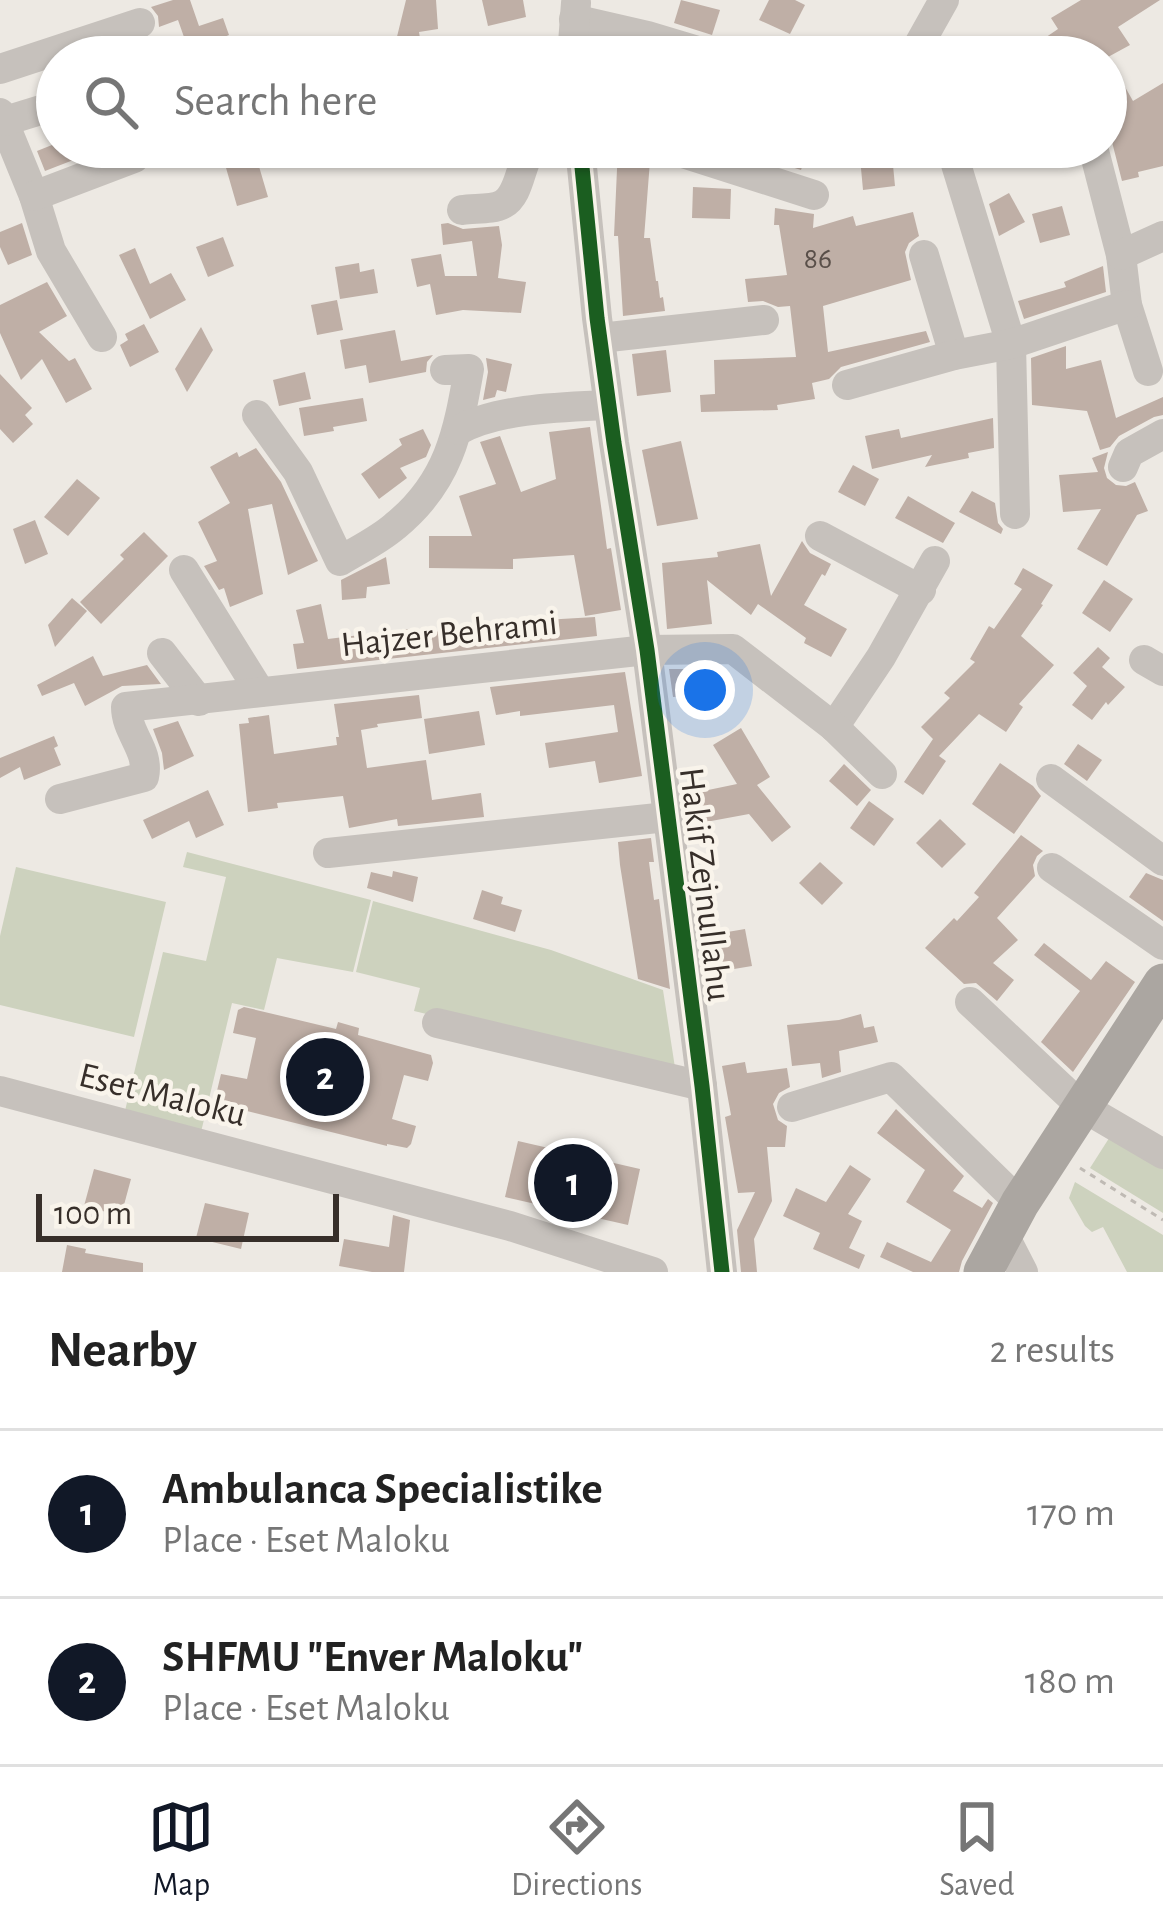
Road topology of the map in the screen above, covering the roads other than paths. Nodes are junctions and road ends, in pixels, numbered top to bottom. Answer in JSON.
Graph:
{"nodes":[{"id":1,"x":944,"y":0,"type":"edge"},
{"id":2,"x":575,"y":9,"type":"edge"},
{"id":3,"x":140,"y":23,"type":"dead end"},
{"id":4,"x":100,"y":36,"type":"edge"},
{"id":5,"x":648,"y":36,"type":"edge"},
{"id":6,"x":924,"y":36,"type":"edge"},
{"id":7,"x":36,"y":57,"type":"edge"},
{"id":8,"x":0,"y":69,"type":"edge"},
{"id":9,"x":36,"y":110,"type":"edge"},
{"id":10,"x":2,"y":117,"type":"edge"},
{"id":11,"x":108,"y":168,"type":"edge"},
{"id":12,"x":521,"y":168,"type":"edge"},
{"id":13,"x":582,"y":168,"type":"edge"},
{"id":14,"x":730,"y":168,"type":"edge"},
{"id":15,"x":957,"y":168,"type":"edge"},
{"id":16,"x":1098,"y":168,"type":"edge"},
{"id":17,"x":814,"y":195,"type":"dead end"},
{"id":18,"x":34,"y":196,"type":"junction"},
{"id":19,"x":462,"y":210,"type":"dead end"},
{"id":20,"x":1163,"y":236,"type":"edge"},
{"id":21,"x":924,"y":255,"type":"dead end"},
{"id":22,"x":1121,"y":255,"type":"junction"},
{"id":23,"x":1126,"y":304,"type":"junction"},
{"id":24,"x":764,"y":320,"type":"dead end"},
{"id":25,"x":102,"y":338,"type":"dead end"},
{"id":26,"x":600,"y":338,"type":"junction"},
{"id":27,"x":1011,"y":344,"type":"junction"},
{"id":28,"x":954,"y":355,"type":"junction"},
{"id":29,"x":445,"y":370,"type":"dead end"},
{"id":30,"x":1148,"y":370,"type":"dead end"},
{"id":31,"x":847,"y":386,"type":"dead end"},
{"id":32,"x":608,"y":405,"type":"junction"},
{"id":33,"x":257,"y":415,"type":"dead end"},
{"id":34,"x":459,"y":430,"type":"junction"},
{"id":35,"x":1163,"y":434,"type":"edge"},
{"id":36,"x":1123,"y":467,"type":"dead end"},
{"id":37,"x":1015,"y":514,"type":"dead end"},
{"id":38,"x":820,"y":536,"type":"dead end"},
{"id":39,"x":935,"y":561,"type":"dead end"},
{"id":40,"x":184,"y":570,"type":"dead end"},
{"id":41,"x":921,"y":590,"type":"junction"},
{"id":42,"x":647,"y":650,"type":"junction"},
{"id":43,"x":162,"y":653,"type":"dead end"},
{"id":44,"x":260,"y":692,"type":"junction"},
{"id":45,"x":199,"y":701,"type":"junction"},
{"id":46,"x":834,"y":727,"type":"junction"},
{"id":47,"x":883,"y":774,"type":"dead end"},
{"id":48,"x":1051,"y":778,"type":"dead end"},
{"id":49,"x":61,"y":799,"type":"dead end"},
{"id":50,"x":668,"y":817,"type":"junction"},
{"id":51,"x":328,"y":854,"type":"dead end"},
{"id":52,"x":1163,"y":862,"type":"edge"},
{"id":53,"x":1052,"y":868,"type":"dead end"},
{"id":54,"x":1163,"y":945,"type":"edge"},
{"id":55,"x":1163,"y":983,"type":"edge"},
{"id":56,"x":970,"y":1002,"type":"dead end"},
{"id":57,"x":437,"y":1023,"type":"dead end"},
{"id":58,"x":702,"y":1086,"type":"junction"},
{"id":59,"x":0,"y":1091,"type":"edge"},
{"id":60,"x":1081,"y":1106,"type":"junction"},
{"id":61,"x":792,"y":1107,"type":"dead end"},
{"id":62,"x":1163,"y":1154,"type":"edge"},
{"id":63,"x":1012,"y":1219,"type":"junction"},
{"id":64,"x":653,"y":1272,"type":"edge"},
{"id":65,"x":722,"y":1272,"type":"edge"},
{"id":66,"x":983,"y":1272,"type":"edge"},
{"id":67,"x":1023,"y":1272,"type":"edge"}],
"edges":[{"from":1,"to":6,"type":"street"},
{"from":2,"to":5,"type":"street"},
{"from":3,"to":4,"type":"street"},
{"from":7,"to":8,"type":"street"},
{"from":9,"to":10,"type":"street"},
{"from":10,"to":18,"type":"street"},
{"from":11,"to":18,"type":"street"},
{"from":12,"to":19,"type":"street"},
{"from":13,"to":26,"type":"street","name":"Hakif Zejnullahu"},
{"from":14,"to":17,"type":"street"},
{"from":15,"to":27,"type":"street"},
{"from":16,"to":22,"type":"street"},
{"from":18,"to":25,"type":"street"},
{"from":20,"to":22,"type":"street"},
{"from":21,"to":28,"type":"street"},
{"from":22,"to":23,"type":"street"},
{"from":23,"to":27,"type":"street"},
{"from":23,"to":30,"type":"street"},
{"from":24,"to":26,"type":"street"},
{"from":26,"to":32,"type":"street","name":"Hakif Zejnullahu"},
{"from":27,"to":28,"type":"street"},
{"from":27,"to":37,"type":"street"},
{"from":28,"to":31,"type":"street"},
{"from":29,"to":34,"type":"street"},
{"from":32,"to":34,"type":"street"},
{"from":32,"to":42,"type":"street","name":"Hakif Zejnullahu"},
{"from":33,"to":34,"type":"street"},
{"from":35,"to":36,"type":"street"},
{"from":38,"to":41,"type":"street"},
{"from":39,"to":41,"type":"street"},
{"from":40,"to":44,"type":"street"},
{"from":41,"to":46,"type":"street"},
{"from":42,"to":44,"type":"street","name":"Hajzer Behrami"},
{"from":42,"to":46,"type":"street","name":"Hajzer Behrami"},
{"from":42,"to":50,"type":"street","name":"Hakif Zejnullahu"},
{"from":43,"to":45,"type":"street"},
{"from":44,"to":45,"type":"street","name":"Hajzer Behrami"},
{"from":45,"to":49,"type":"street","name":"Hajzer Behrami"},
{"from":46,"to":47,"type":"street","name":"Hajzer Behrami"},
{"from":48,"to":52,"type":"street"},
{"from":50,"to":51,"type":"street","name":"Hakif Zejnullahu"},
{"from":50,"to":58,"type":"street","name":"Hakif Zejnullahu"},
{"from":53,"to":54,"type":"street"},
{"from":55,"to":60,"type":"main road"},
{"from":56,"to":60,"type":"street"},
{"from":57,"to":58,"type":"street"},
{"from":58,"to":65,"type":"street","name":"Hakif Zejnullahu"},
{"from":59,"to":64,"type":"street","name":"Eset Maloku"},
{"from":60,"to":62,"type":"street"},
{"from":60,"to":63,"type":"main road"},
{"from":61,"to":63,"type":"street"},
{"from":63,"to":66,"type":"main road"},
{"from":63,"to":67,"type":"street"}]}
